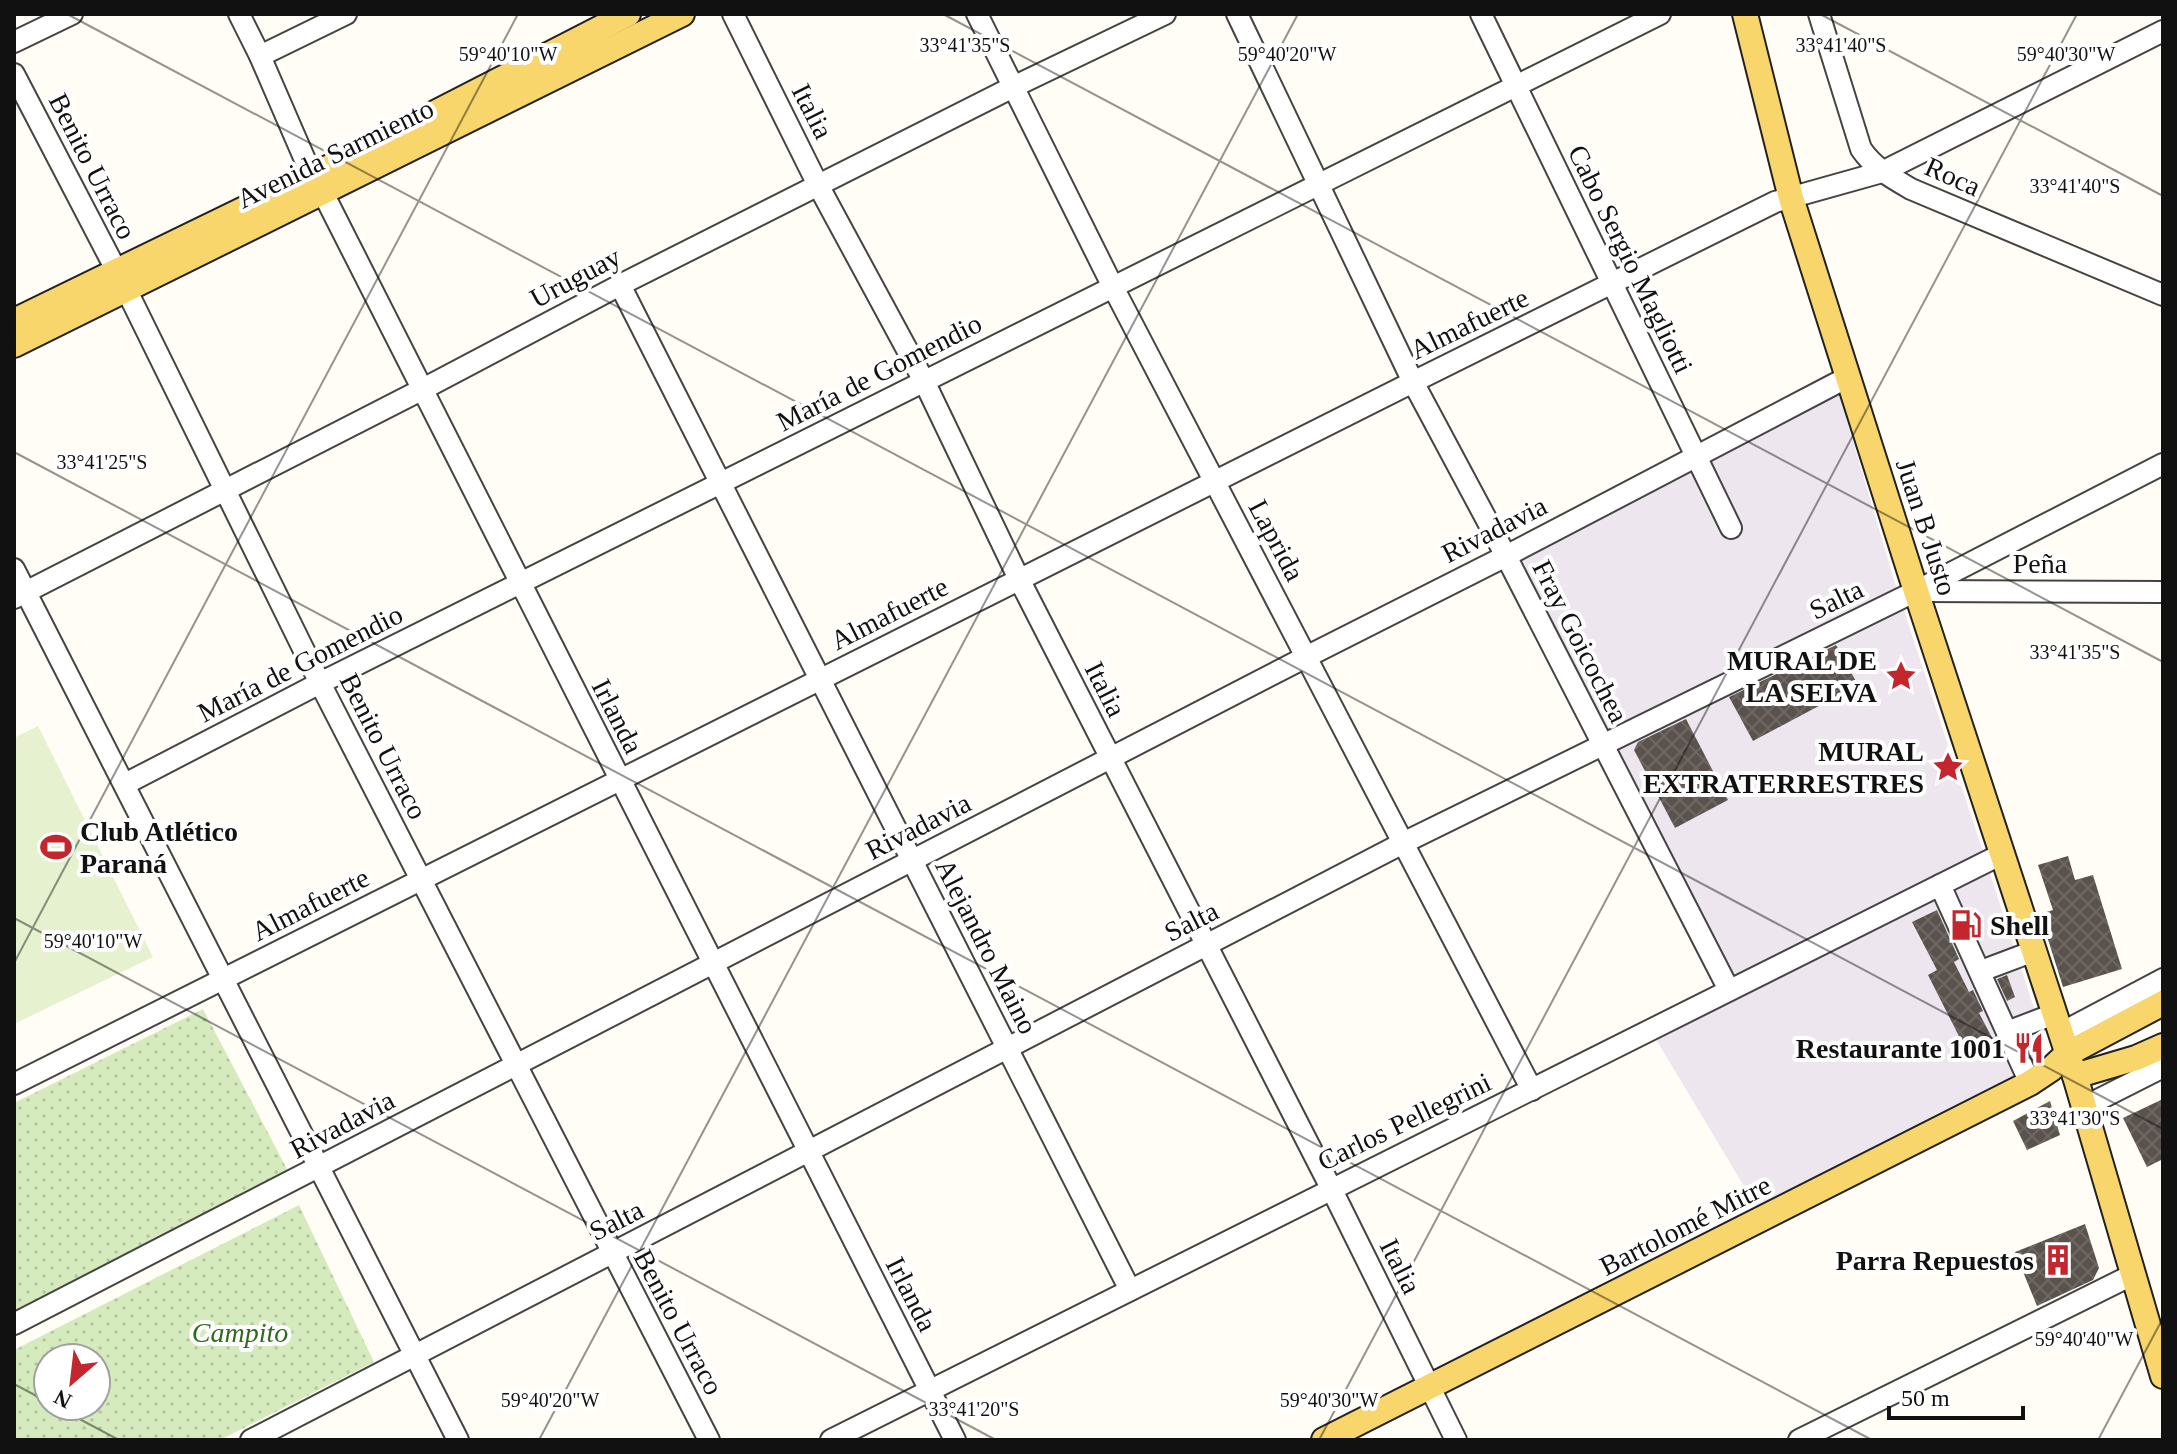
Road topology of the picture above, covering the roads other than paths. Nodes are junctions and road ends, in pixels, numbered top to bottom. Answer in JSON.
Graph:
{"nodes":[{"id":1,"x":72,"y":14,"type":"edge"},
{"id":2,"x":239,"y":14,"type":"edge"},
{"id":3,"x":346,"y":14,"type":"edge"},
{"id":4,"x":628,"y":14,"type":"edge"},
{"id":5,"x":682,"y":14,"type":"edge"},
{"id":6,"x":733,"y":14,"type":"edge"},
{"id":7,"x":977,"y":14,"type":"edge"},
{"id":8,"x":1165,"y":14,"type":"edge"},
{"id":9,"x":1237,"y":14,"type":"edge"},
{"id":10,"x":1481,"y":14,"type":"edge"},
{"id":11,"x":1660,"y":14,"type":"edge"},
{"id":12,"x":1745,"y":14,"type":"edge"},
{"id":13,"x":1819,"y":14,"type":"edge"},
{"id":14,"x":2163,"y":31,"type":"edge"},
{"id":15,"x":14,"y":42,"type":"edge"},
{"id":16,"x":260,"y":56,"type":"junction"},
{"id":17,"x":14,"y":74,"type":"edge"},
{"id":18,"x":1516,"y":86,"type":"junction"},
{"id":19,"x":1013,"y":87,"type":"junction"},
{"id":20,"x":1882,"y":172,"type":"junction"},
{"id":21,"x":318,"y":184,"type":"junction"},
{"id":22,"x":1319,"y":184,"type":"junction"},
{"id":23,"x":818,"y":185,"type":"junction"},
{"id":24,"x":1791,"y":198,"type":"junction"},
{"id":25,"x":121,"y":280,"type":"junction"},
{"id":26,"x":1613,"y":284,"type":"junction"},
{"id":27,"x":620,"y":285,"type":"junction"},
{"id":28,"x":1113,"y":287,"type":"junction"},
{"id":29,"x":2163,"y":295,"type":"edge"},
{"id":30,"x":14,"y":321,"type":"edge"},
{"id":31,"x":14,"y":345,"type":"edge"},
{"id":32,"x":1848,"y":377,"type":"junction"},
{"id":33,"x":924,"y":381,"type":"junction"},
{"id":34,"x":1413,"y":382,"type":"junction"},
{"id":35,"x":423,"y":389,"type":"junction"},
{"id":36,"x":1695,"y":455,"type":"junction"},
{"id":37,"x":2163,"y":464,"type":"edge"},
{"id":38,"x":1214,"y":481,"type":"junction"},
{"id":39,"x":721,"y":483,"type":"junction"},
{"id":40,"x":225,"y":490,"type":"junction"},
{"id":41,"x":1731,"y":528,"type":"dead end"},
{"id":42,"x":1506,"y":556,"type":"junction"},
{"id":43,"x":14,"y":569,"type":"edge"},
{"id":44,"x":1019,"y":579,"type":"junction"},
{"id":45,"x":520,"y":583,"type":"junction"},
{"id":46,"x":1916,"y":591,"type":"junction"},
{"id":47,"x":2163,"y":592,"type":"edge"},
{"id":48,"x":20,"y":595,"type":"edge"},
{"id":49,"x":1306,"y":657,"type":"junction"},
{"id":50,"x":820,"y":679,"type":"junction"},
{"id":51,"x":320,"y":683,"type":"junction"},
{"id":52,"x":1603,"y":745,"type":"junction"},
{"id":53,"x":1110,"y":758,"type":"junction"},
{"id":54,"x":619,"y":780,"type":"junction"},
{"id":55,"x":125,"y":784,"type":"junction"},
{"id":56,"x":1403,"y":843,"type":"junction"},
{"id":57,"x":2002,"y":854,"type":"junction"},
{"id":58,"x":912,"y":860,"type":"junction"},
{"id":59,"x":422,"y":879,"type":"junction"},
{"id":60,"x":1940,"y":885,"type":"junction"},
{"id":61,"x":1206,"y":945,"type":"junction"},
{"id":62,"x":2034,"y":951,"type":"junction"},
{"id":63,"x":713,"y":963,"type":"junction"},
{"id":64,"x":1981,"y":971,"type":"junction"},
{"id":65,"x":223,"y":979,"type":"junction"},
{"id":66,"x":2163,"y":979,"type":"edge"},
{"id":67,"x":1729,"y":990,"type":"junction"},
{"id":68,"x":2163,"y":1003,"type":"edge"},
{"id":69,"x":2007,"y":1032,"type":"junction"},
{"id":70,"x":2064,"y":1044,"type":"junction"},
{"id":71,"x":2163,"y":1046,"type":"edge"},
{"id":72,"x":1007,"y":1048,"type":"junction"},
{"id":73,"x":517,"y":1064,"type":"junction"},
{"id":74,"x":2163,"y":1067,"type":"edge"},
{"id":75,"x":2030,"y":1083,"type":"junction"},
{"id":76,"x":14,"y":1084,"type":"edge"},
{"id":77,"x":1532,"y":1090,"type":"junction"},
{"id":78,"x":2084,"y":1107,"type":"junction"},
{"id":79,"x":808,"y":1151,"type":"junction"},
{"id":80,"x":318,"y":1168,"type":"junction"},
{"id":81,"x":1331,"y":1188,"type":"junction"},
{"id":82,"x":611,"y":1253,"type":"junction"},
{"id":83,"x":2132,"y":1275,"type":"junction"},
{"id":84,"x":1130,"y":1290,"type":"junction"},
{"id":85,"x":2155,"y":1323,"type":"edge"},
{"id":86,"x":14,"y":1324,"type":"edge"},
{"id":87,"x":416,"y":1355,"type":"junction"},
{"id":88,"x":2163,"y":1376,"type":"edge"},
{"id":89,"x":1431,"y":1388,"type":"junction"},
{"id":90,"x":930,"y":1391,"type":"junction"},
{"id":91,"x":251,"y":1440,"type":"edge"},
{"id":92,"x":458,"y":1440,"type":"edge"},
{"id":93,"x":709,"y":1440,"type":"edge"},
{"id":94,"x":831,"y":1440,"type":"edge"},
{"id":95,"x":955,"y":1440,"type":"edge"},
{"id":96,"x":1324,"y":1440,"type":"edge"},
{"id":97,"x":1456,"y":1440,"type":"edge"},
{"id":98,"x":1799,"y":1440,"type":"edge"}],
"edges":[{"from":1,"to":15,"type":"street"},
{"from":2,"to":16,"type":"street","name":"Irlanda"},
{"from":3,"to":16,"type":"street"},
{"from":4,"to":21,"type":"main road","name":"Avenida Sarmiento"},
{"from":5,"to":21,"type":"main road","name":"Avenida Sarmiento"},
{"from":6,"to":23,"type":"street","name":"Italia"},
{"from":7,"to":19,"type":"street","name":"Laprida"},
{"from":8,"to":19,"type":"street","name":"Uruguay"},
{"from":9,"to":22,"type":"street","name":"Fray Goicochea"},
{"from":10,"to":18,"type":"street","name":"Cabo Sergio Magliotti"},
{"from":11,"to":18,"type":"street","name":"María de Gomendio"},
{"from":12,"to":24,"type":"main road","name":"Juan B Justo"},
{"from":13,"to":20,"type":"street","name":"Roca"},
{"from":14,"to":20,"type":"street"},
{"from":16,"to":21,"type":"street","name":"Irlanda"},
{"from":17,"to":25,"type":"street","name":"Benito Urraco"},
{"from":18,"to":22,"type":"street","name":"María de Gomendio"},
{"from":18,"to":26,"type":"street","name":"Cabo Sergio Magliotti"},
{"from":19,"to":23,"type":"street","name":"Uruguay"},
{"from":19,"to":28,"type":"street","name":"Laprida"},
{"from":20,"to":24,"type":"street"},
{"from":20,"to":29,"type":"street","name":"Roca"},
{"from":21,"to":25,"type":"main road","name":"Avenida Sarmiento"},
{"from":21,"to":35,"type":"street","name":"Irlanda"},
{"from":22,"to":28,"type":"street","name":"María de Gomendio"},
{"from":22,"to":34,"type":"street","name":"Fray Goicochea"},
{"from":23,"to":27,"type":"street","name":"Uruguay"},
{"from":23,"to":33,"type":"street","name":"Italia"},
{"from":24,"to":26,"type":"street","name":"Almafuerte"},
{"from":24,"to":32,"type":"main road","name":"Juan B Justo"},
{"from":25,"to":30,"type":"main road","name":"Avenida Sarmiento"},
{"from":25,"to":31,"type":"main road","name":"Avenida Sarmiento"},
{"from":25,"to":40,"type":"street","name":"Benito Urraco"},
{"from":26,"to":34,"type":"street","name":"Almafuerte"},
{"from":26,"to":36,"type":"street","name":"Cabo Sergio Magliotti"},
{"from":27,"to":35,"type":"street","name":"Uruguay"},
{"from":27,"to":39,"type":"street","name":"Alejandro Maino"},
{"from":28,"to":33,"type":"street","name":"María de Gomendio"},
{"from":28,"to":38,"type":"street","name":"Laprida"},
{"from":32,"to":36,"type":"street","name":"Rivadavia"},
{"from":32,"to":46,"type":"main road","name":"Juan B Justo"},
{"from":33,"to":39,"type":"street","name":"María de Gomendio"},
{"from":33,"to":44,"type":"street","name":"Italia"},
{"from":34,"to":38,"type":"street","name":"Almafuerte"},
{"from":34,"to":42,"type":"street","name":"Fray Goicochea"},
{"from":35,"to":40,"type":"street","name":"Uruguay"},
{"from":35,"to":45,"type":"street","name":"Irlanda"},
{"from":36,"to":41,"type":"street","name":"Cabo Sergio Magliotti"},
{"from":36,"to":42,"type":"street","name":"Rivadavia"},
{"from":37,"to":46,"type":"street","name":"Salta"},
{"from":38,"to":44,"type":"street","name":"Almafuerte"},
{"from":38,"to":49,"type":"street","name":"Laprida"},
{"from":39,"to":45,"type":"street","name":"María de Gomendio"},
{"from":39,"to":50,"type":"street","name":"Alejandro Maino"},
{"from":40,"to":48,"type":"street","name":"Uruguay"},
{"from":40,"to":51,"type":"street","name":"Benito Urraco"},
{"from":42,"to":49,"type":"street","name":"Rivadavia"},
{"from":42,"to":52,"type":"street","name":"Fray Goicochea"},
{"from":43,"to":48,"type":"street"},
{"from":44,"to":50,"type":"street","name":"Almafuerte"},
{"from":44,"to":53,"type":"street","name":"Italia"},
{"from":45,"to":51,"type":"street","name":"María de Gomendio"},
{"from":45,"to":54,"type":"street","name":"Irlanda"},
{"from":46,"to":47,"type":"street","name":"Peña"},
{"from":46,"to":52,"type":"street","name":"Salta"},
{"from":46,"to":57,"type":"main road","name":"Juan B Justo"},
{"from":48,"to":55,"type":"street"},
{"from":49,"to":53,"type":"street","name":"Rivadavia"},
{"from":49,"to":56,"type":"street","name":"Laprida"},
{"from":50,"to":54,"type":"street","name":"Almafuerte"},
{"from":50,"to":58,"type":"street","name":"Alejandro Maino"},
{"from":51,"to":55,"type":"street","name":"María de Gomendio"},
{"from":51,"to":59,"type":"street","name":"Benito Urraco"},
{"from":52,"to":56,"type":"street","name":"Salta"},
{"from":52,"to":67,"type":"street","name":"Fray Goicochea"},
{"from":53,"to":58,"type":"street","name":"Rivadavia"},
{"from":53,"to":61,"type":"street","name":"Italia"},
{"from":54,"to":59,"type":"street","name":"Almafuerte"},
{"from":54,"to":63,"type":"street","name":"Irlanda"},
{"from":55,"to":65,"type":"street"},
{"from":56,"to":61,"type":"street","name":"Salta"},
{"from":56,"to":77,"type":"street","name":"Laprida"},
{"from":57,"to":60,"type":"street","name":"Carlos Pellegrini"},
{"from":57,"to":62,"type":"main road","name":"Juan B Justo"},
{"from":58,"to":63,"type":"street","name":"Rivadavia"},
{"from":58,"to":72,"type":"street","name":"Alejandro Maino"},
{"from":59,"to":65,"type":"street","name":"Almafuerte"},
{"from":59,"to":73,"type":"street","name":"Benito Urraco"},
{"from":60,"to":64,"type":"street"},
{"from":60,"to":67,"type":"street","name":"Carlos Pellegrini"},
{"from":61,"to":72,"type":"street","name":"Salta"},
{"from":61,"to":81,"type":"street","name":"Italia"},
{"from":62,"to":64,"type":"street"},
{"from":62,"to":70,"type":"main road","name":"Juan B Justo"},
{"from":63,"to":73,"type":"street","name":"Rivadavia"},
{"from":63,"to":79,"type":"street","name":"Irlanda"},
{"from":64,"to":69,"type":"street"},
{"from":65,"to":76,"type":"street","name":"Almafuerte"},
{"from":65,"to":80,"type":"street"},
{"from":66,"to":70,"type":"street"},
{"from":67,"to":77,"type":"street","name":"Carlos Pellegrini"},
{"from":68,"to":70,"type":"main road"},
{"from":69,"to":70,"type":"street"},
{"from":69,"to":75,"type":"street"},
{"from":70,"to":71,"type":"main road"},
{"from":70,"to":75,"type":"main road","name":"Bartolomé Mitre"},
{"from":70,"to":78,"type":"main road","name":"Juan B Justo"},
{"from":72,"to":79,"type":"street","name":"Salta"},
{"from":72,"to":84,"type":"street","name":"Alejandro Maino"},
{"from":73,"to":80,"type":"street","name":"Rivadavia"},
{"from":73,"to":82,"type":"street","name":"Benito Urraco"},
{"from":74,"to":78,"type":"street"},
{"from":75,"to":89,"type":"main road","name":"Bartolomé Mitre"},
{"from":77,"to":81,"type":"street","name":"Carlos Pellegrini"},
{"from":78,"to":83,"type":"main road","name":"Juan B Justo"},
{"from":79,"to":82,"type":"street","name":"Salta"},
{"from":79,"to":90,"type":"street","name":"Irlanda"},
{"from":80,"to":86,"type":"street","name":"Rivadavia"},
{"from":80,"to":87,"type":"street"},
{"from":81,"to":84,"type":"street","name":"Carlos Pellegrini"},
{"from":81,"to":89,"type":"street","name":"Italia"},
{"from":82,"to":87,"type":"street","name":"Salta"},
{"from":82,"to":93,"type":"street","name":"Benito Urraco"},
{"from":83,"to":85,"type":"main road","name":"Juan B Justo"},
{"from":83,"to":98,"type":"street"},
{"from":84,"to":90,"type":"street","name":"Carlos Pellegrini"},
{"from":85,"to":88,"type":"main road","name":"Juan B Justo"},
{"from":87,"to":91,"type":"street","name":"Salta"},
{"from":87,"to":92,"type":"street"},
{"from":89,"to":96,"type":"main road","name":"Bartolomé Mitre"},
{"from":89,"to":97,"type":"street","name":"Italia"},
{"from":90,"to":94,"type":"street","name":"Carlos Pellegrini"},
{"from":90,"to":95,"type":"street","name":"Irlanda"}]}
